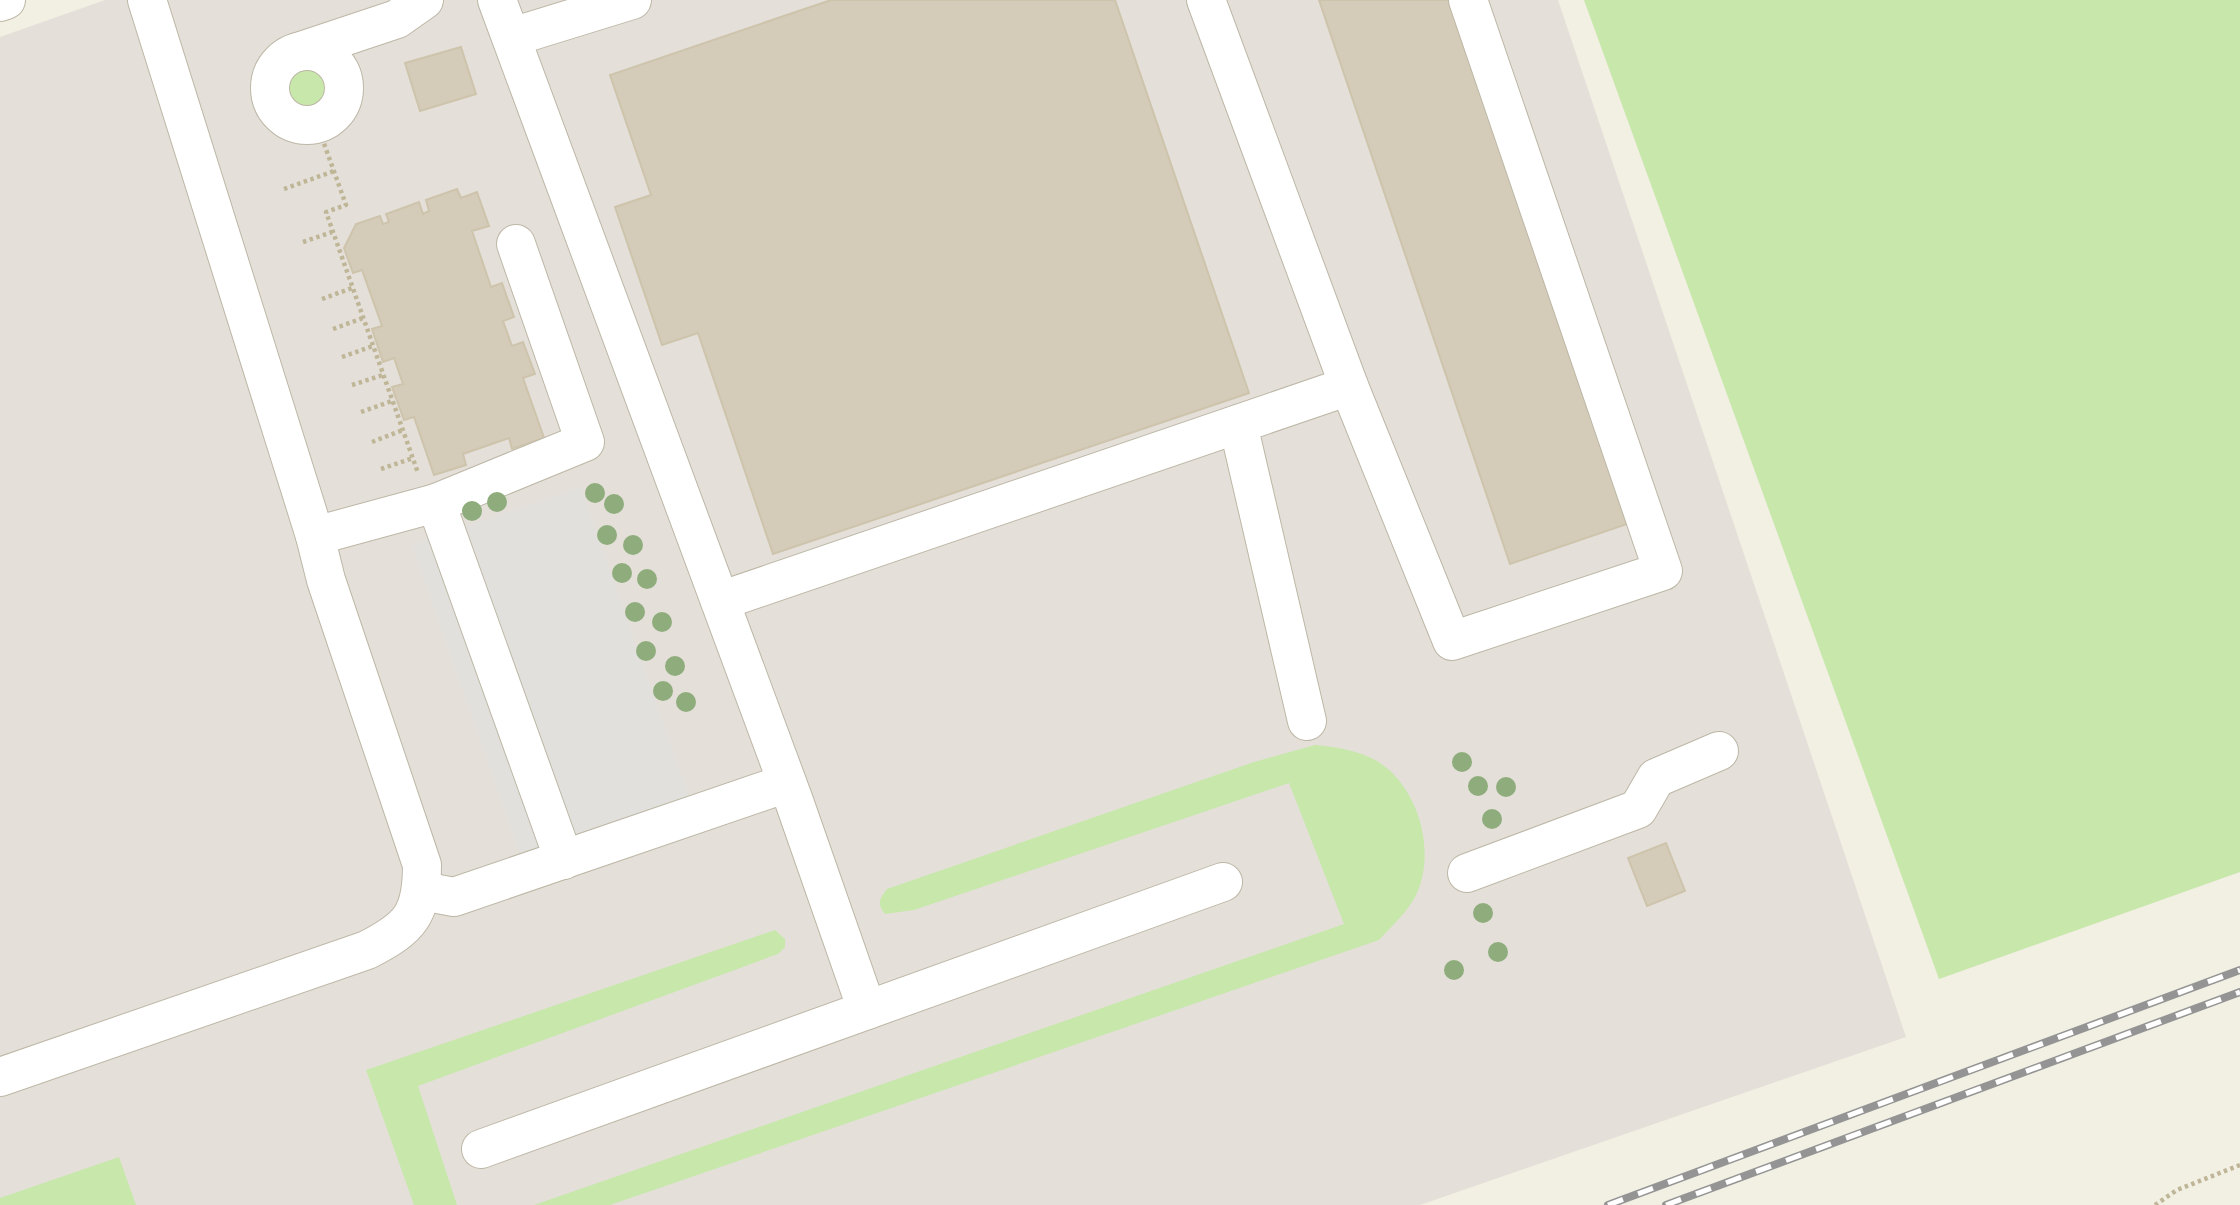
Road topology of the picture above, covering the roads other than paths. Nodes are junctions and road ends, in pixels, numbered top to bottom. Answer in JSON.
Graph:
{"nodes":[{"id":1,"x":6,"y":0,"type":"edge"},
{"id":2,"x":147,"y":0,"type":"edge"},
{"id":3,"x":424,"y":0,"type":"edge"},
{"id":4,"x":497,"y":0,"type":"edge"},
{"id":5,"x":632,"y":0,"type":"edge"},
{"id":6,"x":1206,"y":0,"type":"edge"},
{"id":7,"x":1468,"y":0,"type":"edge"},
{"id":8,"x":0,"y":2,"type":"edge"},
{"id":9,"x":512,"y":37,"type":"junction"},
{"id":10,"x":317,"y":124,"type":"road end"},
{"id":11,"x":516,"y":244,"type":"dead end"},
{"id":12,"x":1349,"y":386,"type":"junction"},
{"id":13,"x":1238,"y":424,"type":"junction"},
{"id":14,"x":432,"y":504,"type":"junction"},
{"id":15,"x":315,"y":536,"type":"junction"},
{"id":16,"x":720,"y":601,"type":"junction"},
{"id":17,"x":1307,"y":721,"type":"dead end"},
{"id":18,"x":1719,"y":751,"type":"dead end"},
{"id":19,"x":787,"y":783,"type":"junction"},
{"id":20,"x":564,"y":860,"type":"junction"},
{"id":21,"x":1467,"y":873,"type":"dead end"},
{"id":22,"x":1223,"y":882,"type":"dead end"},
{"id":23,"x":422,"y":891,"type":"junction"},
{"id":24,"x":867,"y":1010,"type":"junction"},
{"id":25,"x":0,"y":1077,"type":"edge"},
{"id":26,"x":481,"y":1149,"type":"dead end"}],
"edges":[{"from":1,"to":8,"type":"lane"},
{"from":2,"to":15,"type":"lane"},
{"from":3,"to":10,"type":"lane"},
{"from":4,"to":9,"type":"lane"},
{"from":5,"to":9,"type":"lane"},
{"from":6,"to":12,"type":"lane"},
{"from":7,"to":12,"type":"lane"},
{"from":9,"to":16,"type":"lane"},
{"from":11,"to":14,"type":"lane"},
{"from":12,"to":13,"type":"lane"},
{"from":13,"to":16,"type":"lane"},
{"from":13,"to":17,"type":"lane"},
{"from":14,"to":15,"type":"lane"},
{"from":14,"to":20,"type":"lane"},
{"from":15,"to":23,"type":"lane"},
{"from":16,"to":19,"type":"lane"},
{"from":18,"to":21,"type":"lane"},
{"from":19,"to":20,"type":"lane"},
{"from":19,"to":24,"type":"lane"},
{"from":20,"to":23,"type":"lane"},
{"from":22,"to":24,"type":"lane"},
{"from":23,"to":25,"type":"lane"},
{"from":24,"to":26,"type":"lane"}]}
